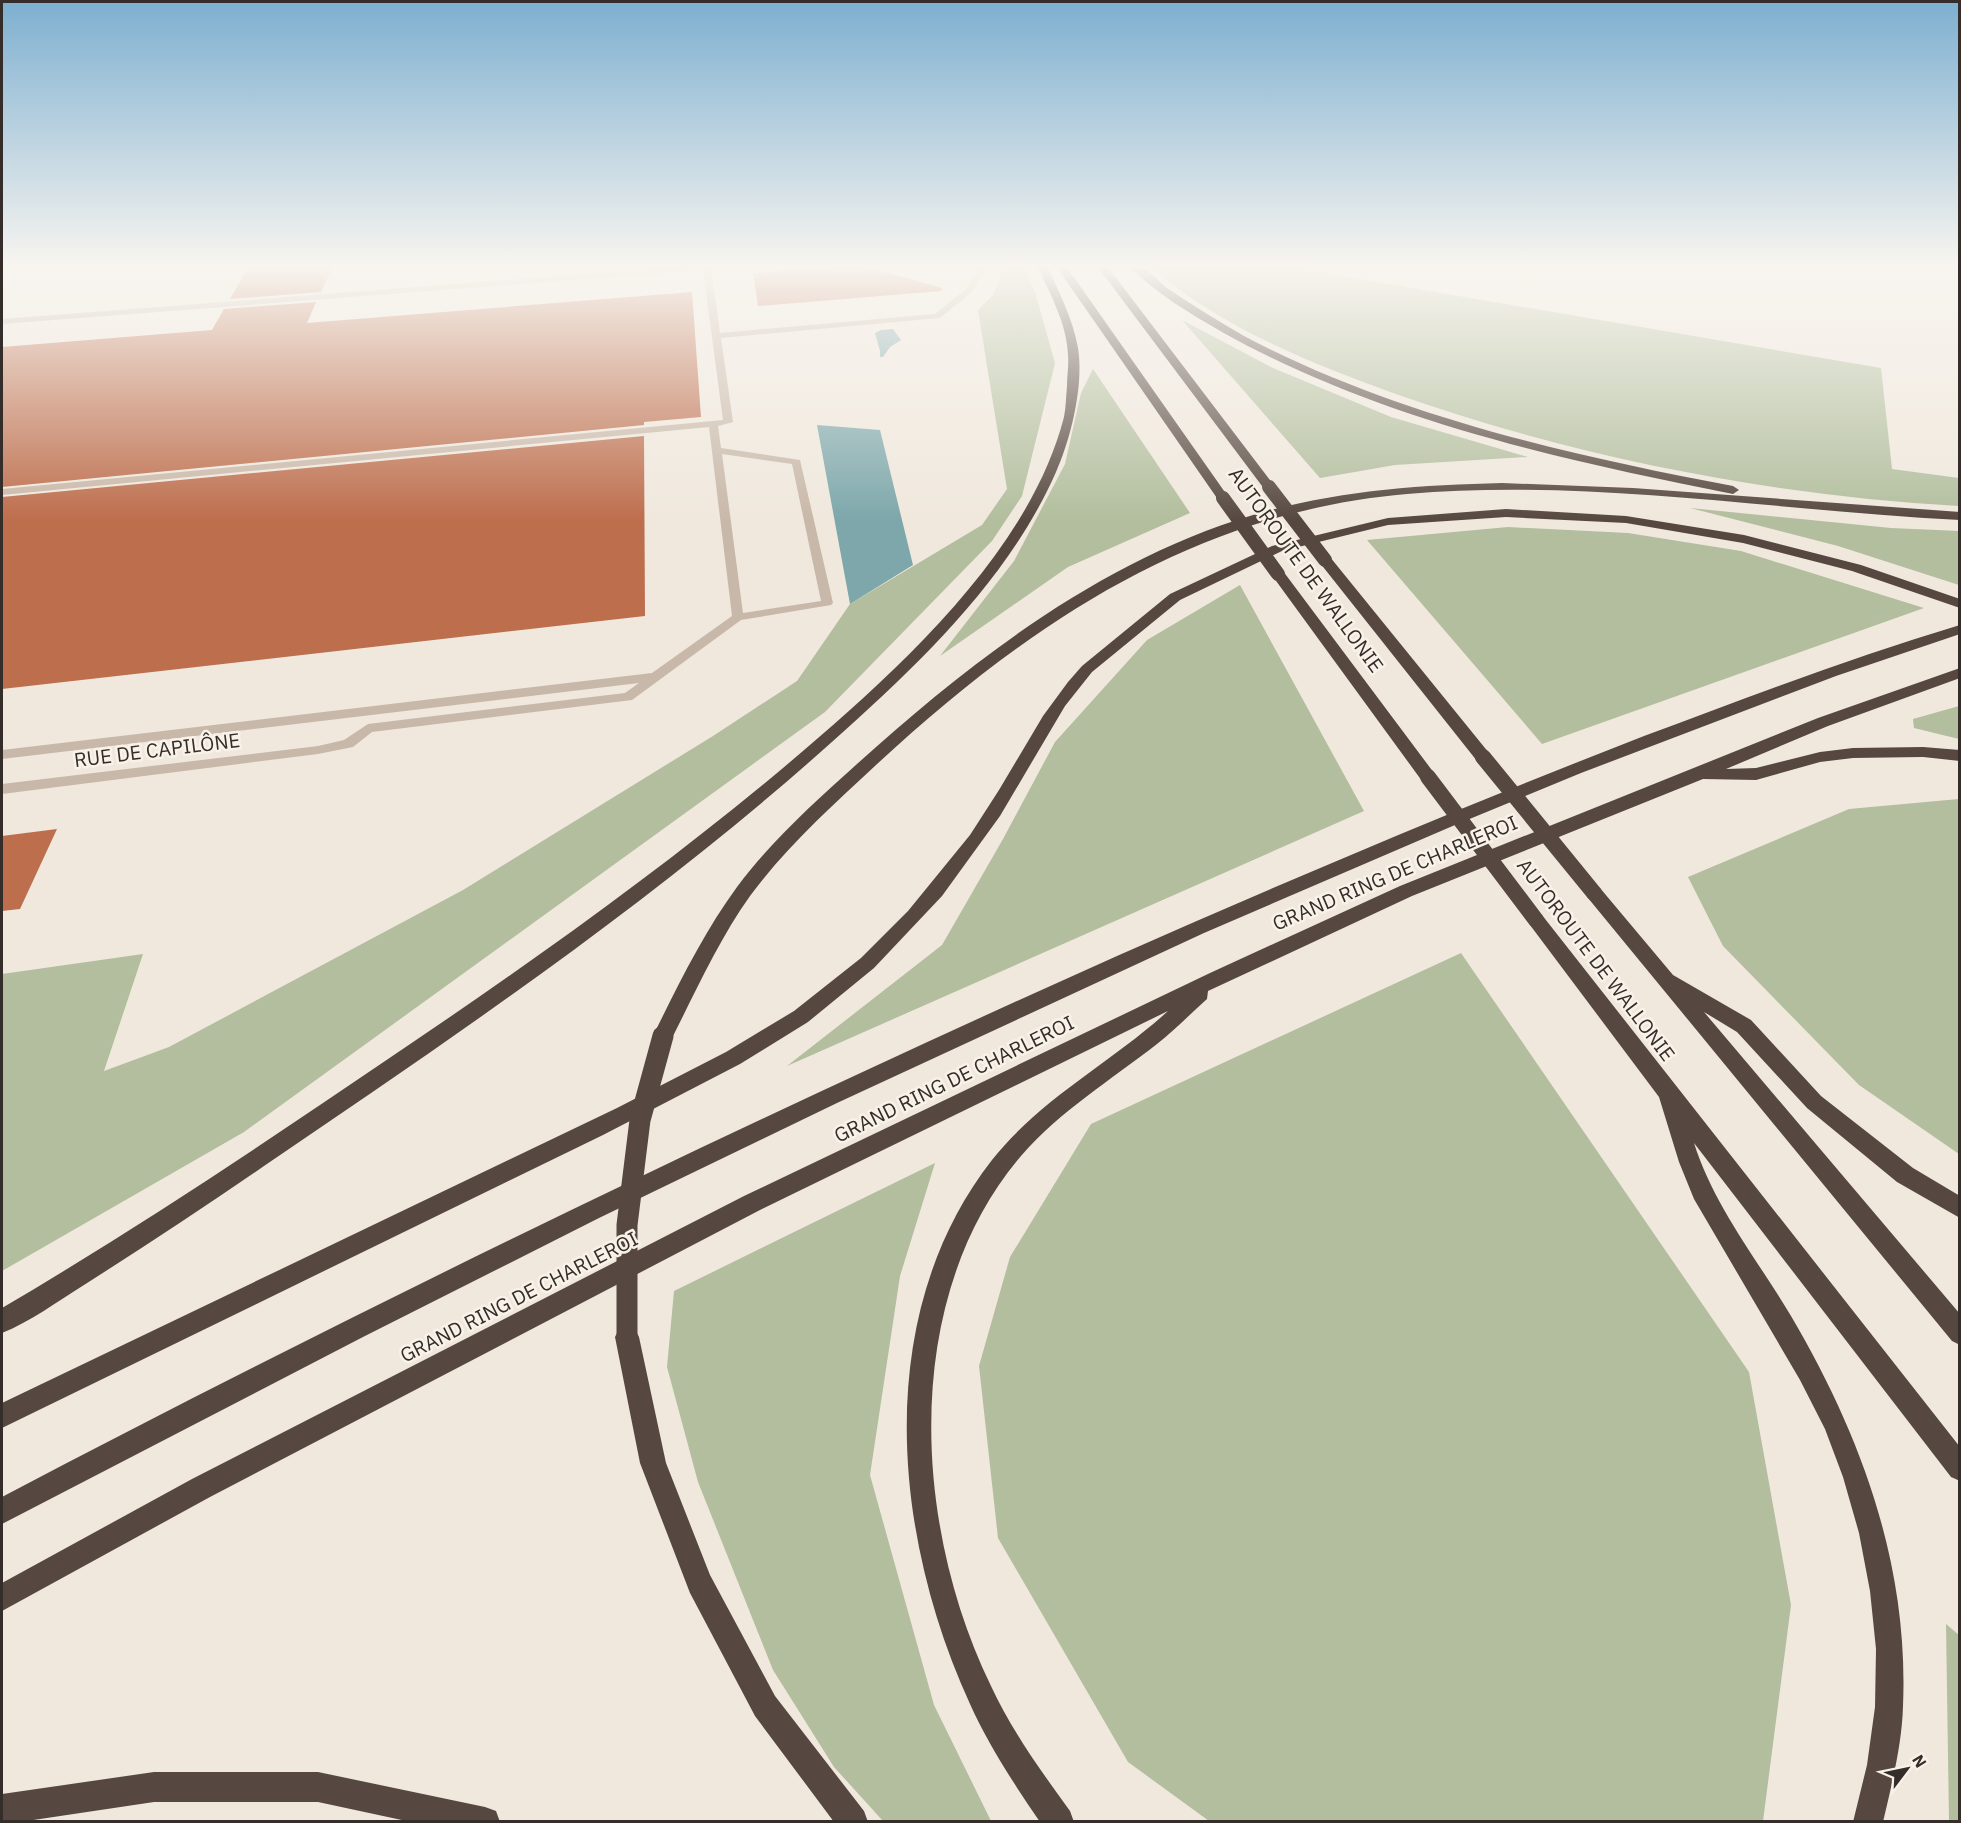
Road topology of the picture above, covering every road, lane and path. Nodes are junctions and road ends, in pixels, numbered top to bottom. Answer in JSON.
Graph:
{"nodes":[{"id":1,"x":719,"y":351,"type":"edge"},
{"id":2,"x":1073,"y":351,"type":"edge"},
{"id":3,"x":1120,"y":351,"type":"edge"},
{"id":4,"x":1166,"y":351,"type":"edge"},
{"id":5,"x":1267,"y":351,"type":"edge"},
{"id":6,"x":713,"y":424,"type":"junction"},
{"id":7,"x":716,"y":450,"type":"junction"},
{"id":8,"x":2,"y":492,"type":"edge"},
{"id":9,"x":1808,"y":506,"type":"junction"},
{"id":10,"x":1959,"y":516,"type":"edge"},
{"id":11,"x":1959,"y":604,"type":"edge"},
{"id":12,"x":738,"y":617,"type":"junction"},
{"id":13,"x":1959,"y":629,"type":"edge"},
{"id":14,"x":1959,"y":673,"type":"edge"},
{"id":15,"x":655,"y":677,"type":"junction"},
{"id":16,"x":2,"y":755,"type":"edge"},
{"id":17,"x":1959,"y":756,"type":"edge"},
{"id":18,"x":1697,"y":775,"type":"junction"},
{"id":19,"x":2,"y":789,"type":"edge"},
{"id":20,"x":1658,"y":973,"type":"junction"},
{"id":21,"x":1217,"y":978,"type":"junction"},
{"id":22,"x":1668,"y":1093,"type":"junction"},
{"id":23,"x":1959,"y":1208,"type":"edge"},
{"id":24,"x":2,"y":1321,"type":"edge"},
{"id":25,"x":1959,"y":1333,"type":"edge"},
{"id":26,"x":2,"y":1416,"type":"edge"},
{"id":27,"x":1959,"y":1468,"type":"edge"},
{"id":28,"x":2,"y":1511,"type":"edge"},
{"id":29,"x":2,"y":1598,"type":"edge"},
{"id":30,"x":2,"y":1809,"type":"edge"},
{"id":31,"x":485,"y":1821,"type":"edge"},
{"id":32,"x":853,"y":1821,"type":"edge"},
{"id":33,"x":1059,"y":1821,"type":"edge"},
{"id":34,"x":1868,"y":1821,"type":"edge"}],
"edges":[{"from":1,"to":6,"type":"street"},
{"from":2,"to":24,"type":"highway"},
{"from":3,"to":22,"type":"highway","name":"AUTOROUTE DE WALLONIE","bridge":true},
{"from":4,"to":20,"type":"highway","name":"AUTOROUTE DE WALLONIE","bridge":true},
{"from":5,"to":9,"type":"highway"},
{"from":6,"to":7,"type":"street"},
{"from":6,"to":8,"type":"street"},
{"from":7,"to":12,"type":"street"},
{"from":7,"to":12,"type":"street"},
{"from":9,"to":10,"type":"highway"},
{"from":9,"to":32,"type":"highway","bridge":true},
{"from":11,"to":26,"type":"highway"},
{"from":12,"to":15,"type":"street","name":"RUE DE CAPILÔNE"},
{"from":13,"to":28,"type":"highway","name":"GRAND RING DE CHARLEROI"},
{"from":14,"to":18,"type":"highway","name":"GRAND RING DE CHARLEROI"},
{"from":15,"to":16,"type":"street"},
{"from":15,"to":19,"type":"street","name":"RUE DE CAPILÔNE"},
{"from":17,"to":18,"type":"highway"},
{"from":18,"to":21,"type":"highway","name":"GRAND RING DE CHARLEROI"},
{"from":20,"to":23,"type":"highway"},
{"from":20,"to":25,"type":"highway","name":"AUTOROUTE DE WALLONIE"},
{"from":21,"to":29,"type":"highway","name":"GRAND RING DE CHARLEROI"},
{"from":21,"to":33,"type":"highway"},
{"from":22,"to":27,"type":"highway","name":"AUTOROUTE DE WALLONIE"},
{"from":22,"to":34,"type":"highway"},
{"from":30,"to":31,"type":"highway"}]}
